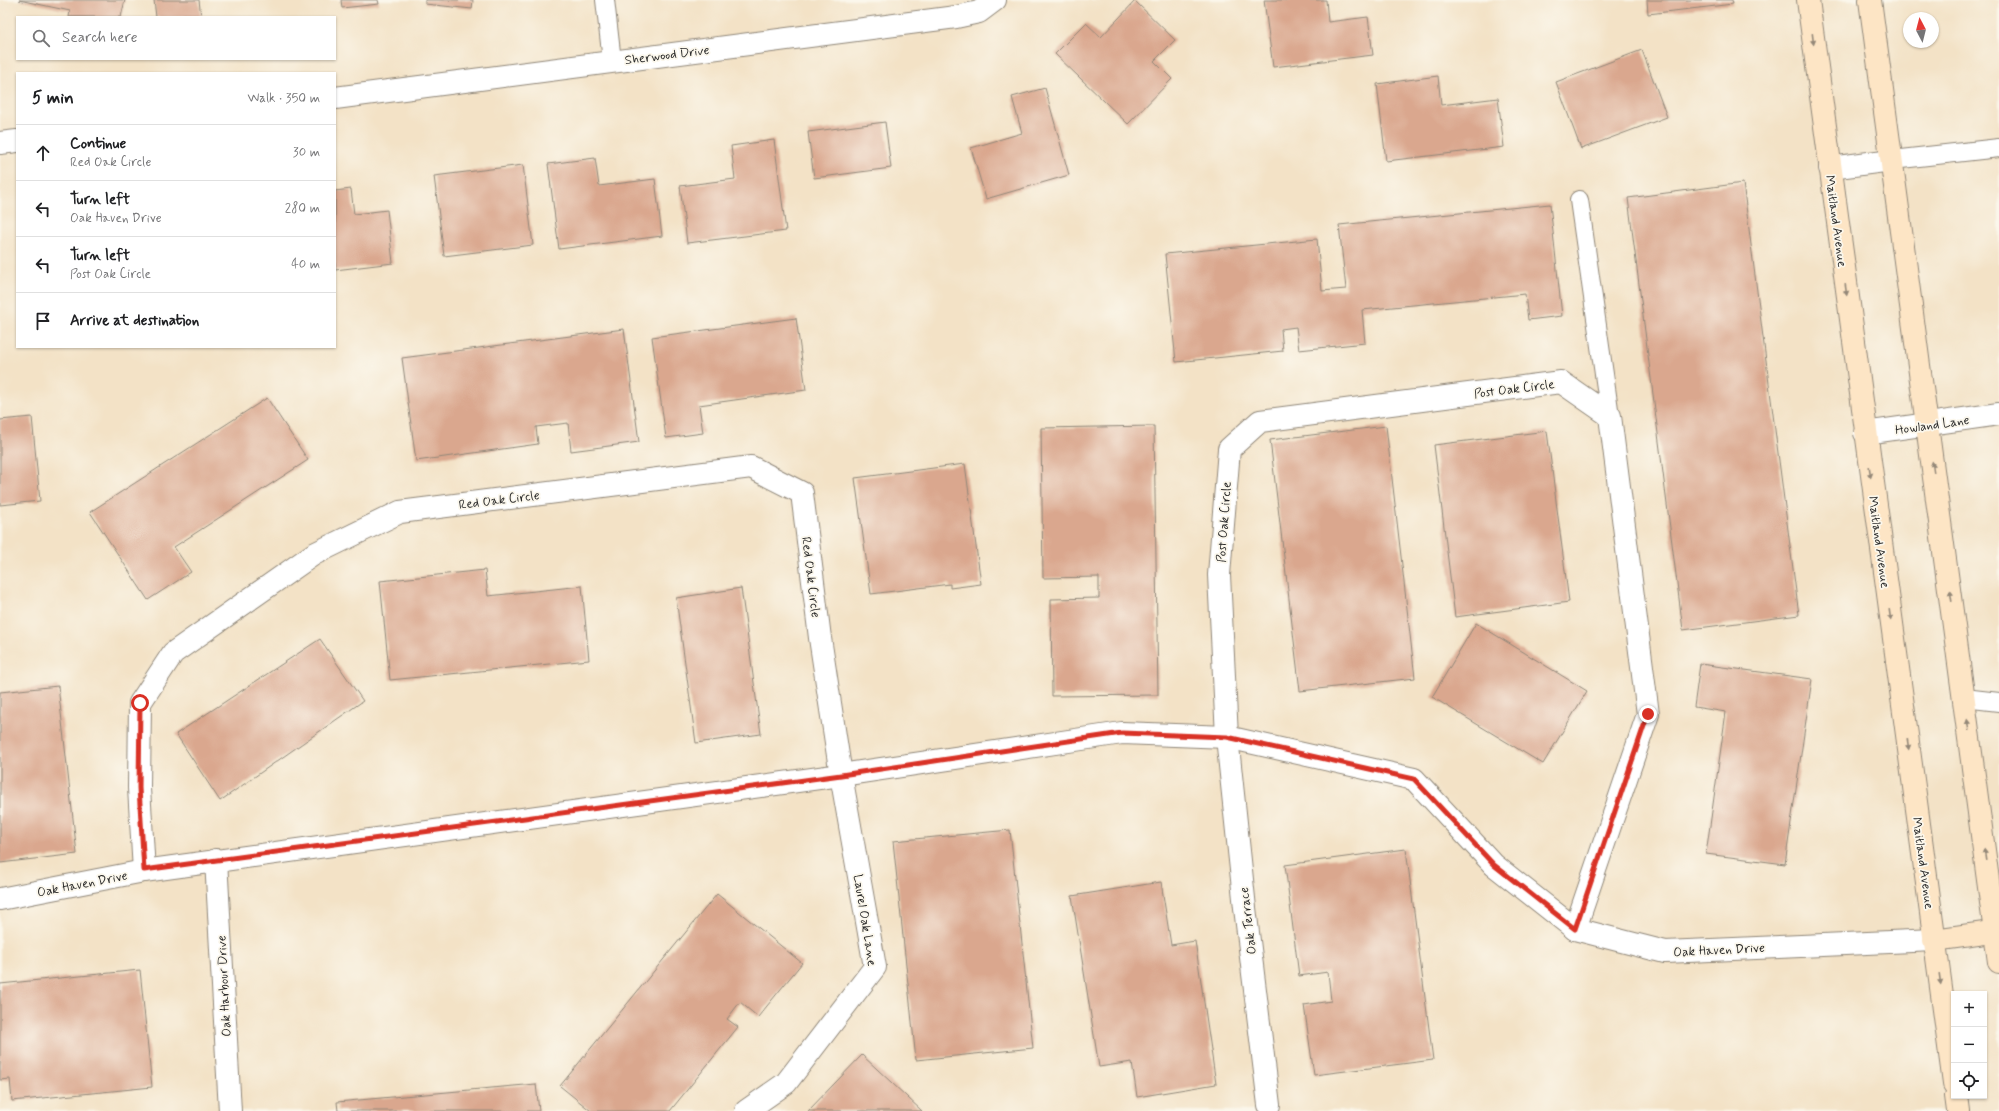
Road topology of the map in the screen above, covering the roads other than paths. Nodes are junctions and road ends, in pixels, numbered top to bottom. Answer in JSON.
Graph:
{"nodes":[{"id":1,"x":605,"y":0,"type":"edge"},
{"id":2,"x":994,"y":0,"type":"edge"},
{"id":3,"x":1808,"y":0,"type":"edge"},
{"id":4,"x":1870,"y":0,"type":"edge"},
{"id":5,"x":612,"y":61,"type":"junction"},
{"id":6,"x":336,"y":98,"type":"edge"},
{"id":7,"x":16,"y":141,"type":"edge"},
{"id":8,"x":0,"y":143,"type":"edge"},
{"id":9,"x":1999,"y":148,"type":"edge"},
{"id":10,"x":1892,"y":160,"type":"junction"},
{"id":11,"x":1830,"y":168,"type":"junction"},
{"id":12,"x":1579,"y":200,"type":"dead end"},
{"id":13,"x":1999,"y":414,"type":"edge"},
{"id":14,"x":1610,"y":416,"type":"junction"},
{"id":15,"x":1928,"y":425,"type":"junction"},
{"id":16,"x":1865,"y":434,"type":"junction"},
{"id":17,"x":1964,"y":698,"type":"junction"},
{"id":18,"x":1999,"y":702,"type":"edge"},
{"id":19,"x":1227,"y":737,"type":"junction"},
{"id":20,"x":841,"y":775,"type":"junction"},
{"id":21,"x":216,"y":860,"type":"junction"},
{"id":22,"x":144,"y":870,"type":"junction"},
{"id":23,"x":0,"y":899,"type":"edge"},
{"id":24,"x":1575,"y":929,"type":"junction"},
{"id":25,"x":1997,"y":931,"type":"edge"},
{"id":26,"x":1934,"y":940,"type":"junction"},
{"id":27,"x":1999,"y":962,"type":"edge"},
{"id":28,"x":1951,"y":1063,"type":"edge"},
{"id":29,"x":1956,"y":1099,"type":"edge"},
{"id":30,"x":1269,"y":1104,"type":"dead end"},
{"id":31,"x":230,"y":1111,"type":"edge"},
{"id":32,"x":746,"y":1111,"type":"edge"},
{"id":33,"x":1958,"y":1111,"type":"edge"}],
"edges":[{"from":1,"to":5,"type":"lane"},
{"from":2,"to":5,"type":"street","name":"Sherwood Drive"},
{"from":3,"to":11,"type":"main road","name":"Maitland Avenue","one_way":true},
{"from":4,"to":10,"type":"main road"},
{"from":5,"to":6,"type":"street","name":"Sherwood Drive"},
{"from":7,"to":8,"type":"street"},
{"from":9,"to":10,"type":"lane"},
{"from":10,"to":11,"type":"street"},
{"from":10,"to":15,"type":"main road"},
{"from":11,"to":16,"type":"main road","name":"Maitland Avenue","one_way":true},
{"from":12,"to":14,"type":"lane"},
{"from":13,"to":15,"type":"street","name":"Howland Lane"},
{"from":14,"to":19,"type":"street","name":"Post Oak Circle"},
{"from":14,"to":24,"type":"street"},
{"from":15,"to":16,"type":"street","name":"Howland Lane"},
{"from":17,"to":15,"type":"main road","one_way":true},
{"from":16,"to":26,"type":"main road","name":"Maitland Avenue","one_way":true},
{"from":17,"to":18,"type":"lane"},
{"from":25,"to":17,"type":"main road","one_way":true},
{"from":19,"to":20,"type":"street","name":"Oak Haven Drive"},
{"from":19,"to":24,"type":"street","name":"Oak Haven Drive"},
{"from":19,"to":30,"type":"street","name":"Oak Terrace"},
{"from":20,"to":21,"type":"street","name":"Oak Haven Drive"},
{"from":20,"to":22,"type":"street","name":"Red Oak Circle"},
{"from":20,"to":32,"type":"street","name":"Laurel Oak Lane"},
{"from":21,"to":22,"type":"street","name":"Oak Haven Drive"},
{"from":21,"to":31,"type":"street","name":"Oak Harbour Drive"},
{"from":22,"to":23,"type":"street","name":"Oak Haven Drive"},
{"from":24,"to":26,"type":"street","name":"Oak Haven Drive"},
{"from":25,"to":26,"type":"main road"},
{"from":25,"to":27,"type":"main road"},
{"from":26,"to":28,"type":"main road","name":"Maitland Avenue","one_way":true},
{"from":29,"to":33,"type":"main road"}]}
